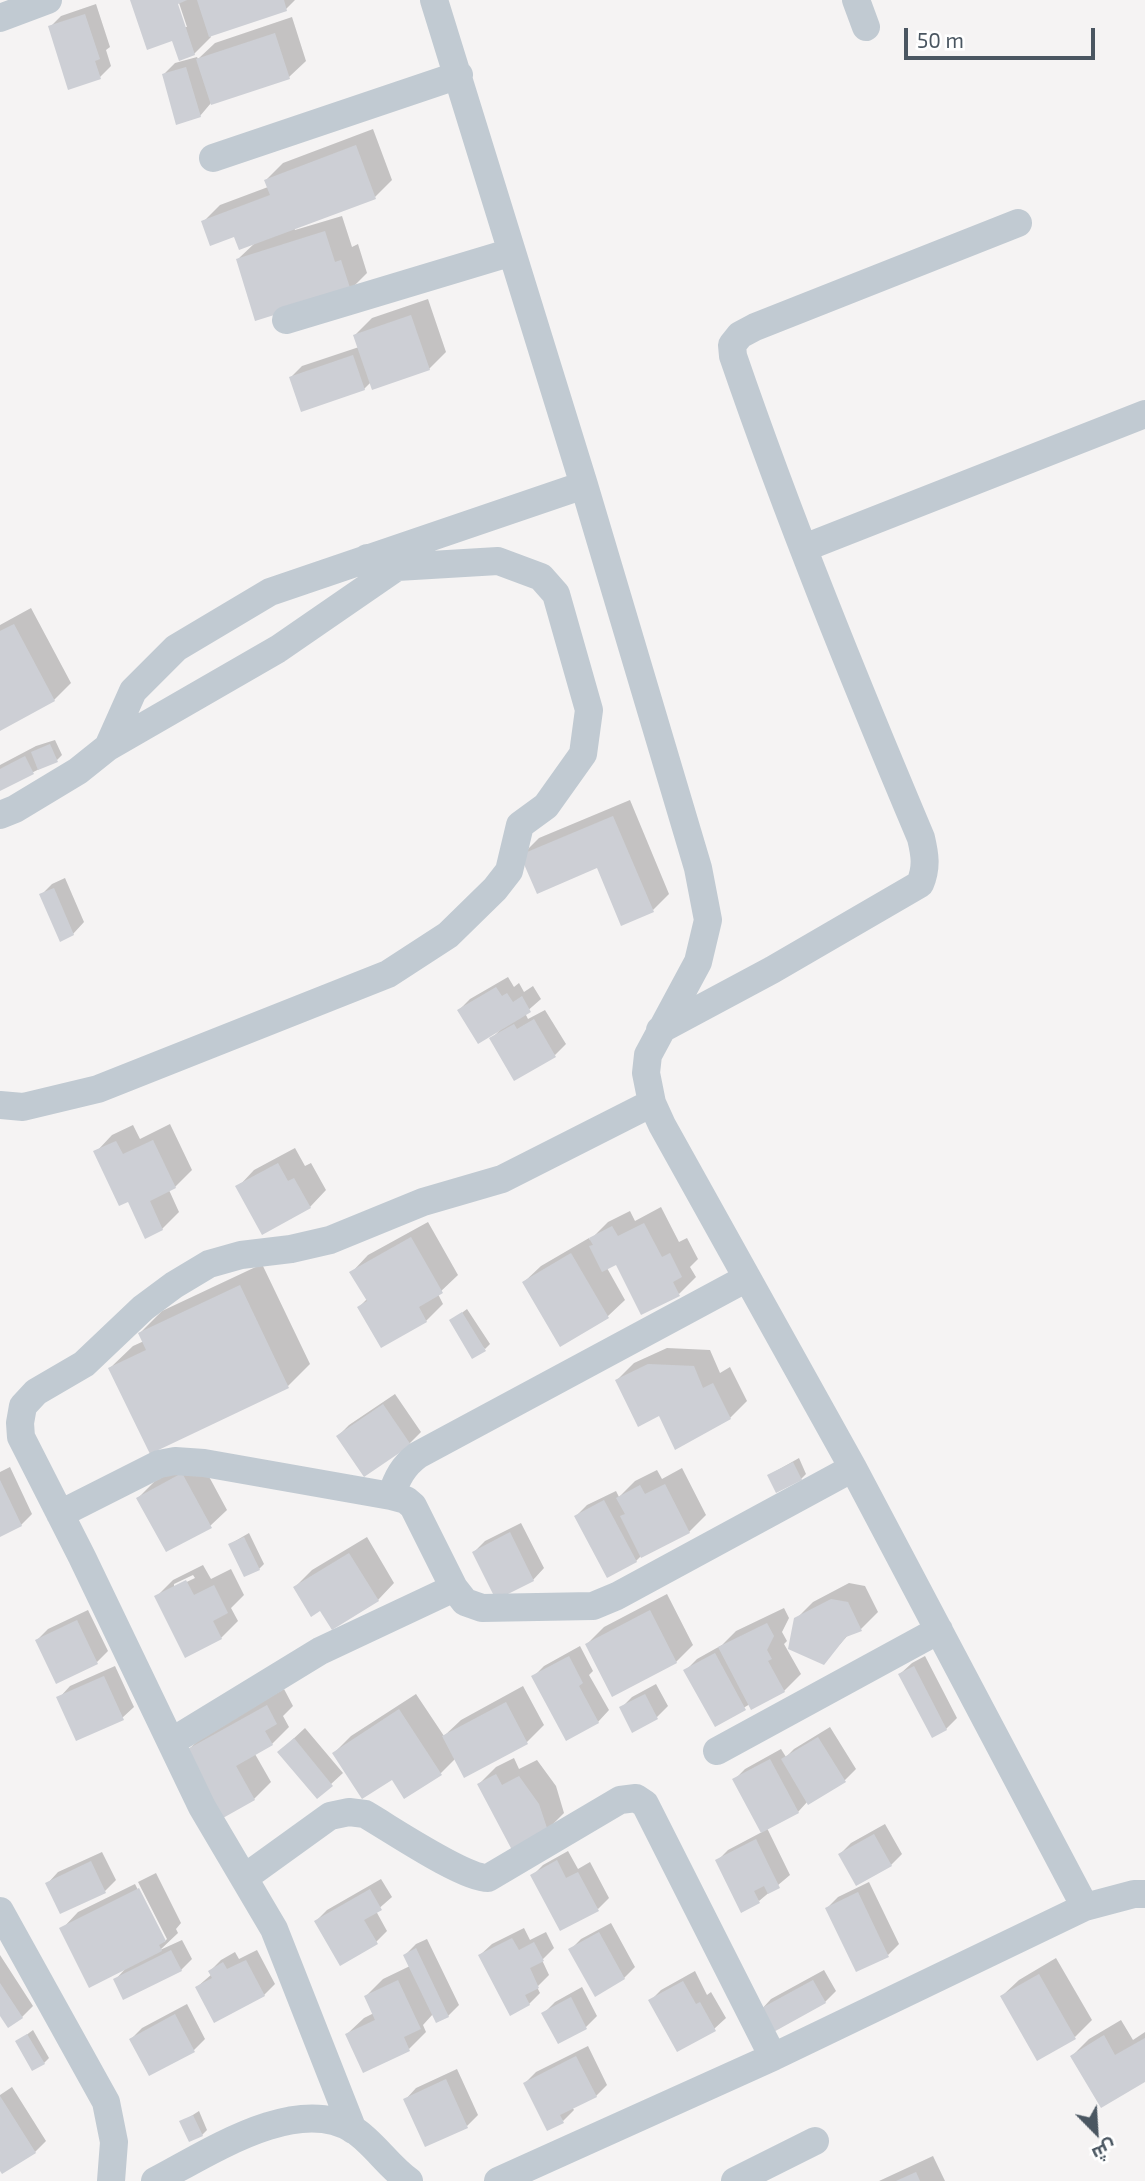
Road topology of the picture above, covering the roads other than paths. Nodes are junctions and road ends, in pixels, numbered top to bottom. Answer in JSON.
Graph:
{"nodes":[{"id":1,"x":48,"y":0,"type":"edge"},
{"id":2,"x":434,"y":0,"type":"edge"},
{"id":3,"x":856,"y":0,"type":"edge"},
{"id":4,"x":0,"y":18,"type":"edge"},
{"id":5,"x":866,"y":27,"type":"dead end"},
{"id":6,"x":458,"y":75,"type":"junction"},
{"id":7,"x":213,"y":158,"type":"dead end"},
{"id":8,"x":1018,"y":223,"type":"dead end"},
{"id":9,"x":512,"y":252,"type":"junction"},
{"id":10,"x":286,"y":320,"type":"dead end"},
{"id":11,"x":1145,"y":414,"type":"edge"},
{"id":12,"x":584,"y":485,"type":"junction"},
{"id":13,"x":804,"y":548,"type":"junction"},
{"id":14,"x":367,"y":558,"type":"junction"},
{"id":15,"x":397,"y":567,"type":"junction"},
{"id":16,"x":108,"y":747,"type":"junction"},
{"id":17,"x":0,"y":815,"type":"edge"},
{"id":18,"x":660,"y":1030,"type":"junction"},
{"id":19,"x":652,"y":1103,"type":"junction"},
{"id":20,"x":0,"y":1105,"type":"edge"},
{"id":21,"x":747,"y":1278,"type":"junction"},
{"id":22,"x":853,"y":1468,"type":"junction"},
{"id":23,"x":391,"y":1496,"type":"junction"},
{"id":24,"x":60,"y":1514,"type":"junction"},
{"id":25,"x":453,"y":1588,"type":"junction"},
{"id":26,"x":939,"y":1630,"type":"junction"},
{"id":27,"x":171,"y":1742,"type":"junction"},
{"id":28,"x":717,"y":1751,"type":"dead end"},
{"id":29,"x":244,"y":1878,"type":"junction"},
{"id":30,"x":1145,"y":1894,"type":"edge"},
{"id":31,"x":1086,"y":1907,"type":"junction"},
{"id":32,"x":0,"y":1910,"type":"edge"},
{"id":33,"x":773,"y":2057,"type":"junction"},
{"id":34,"x":353,"y":2130,"type":"junction"},
{"id":35,"x":815,"y":2141,"type":"dead end"},
{"id":36,"x":111,"y":2181,"type":"edge"},
{"id":37,"x":155,"y":2181,"type":"edge"},
{"id":38,"x":409,"y":2181,"type":"edge"},
{"id":39,"x":498,"y":2181,"type":"edge"},
{"id":40,"x":735,"y":2181,"type":"edge"}],
"edges":[{"from":1,"to":4,"type":"street"},
{"from":2,"to":6,"type":"street"},
{"from":3,"to":5,"type":"street"},
{"from":6,"to":7,"type":"street"},
{"from":6,"to":9,"type":"street"},
{"from":8,"to":13,"type":"street"},
{"from":9,"to":10,"type":"street"},
{"from":9,"to":12,"type":"street"},
{"from":11,"to":13,"type":"street"},
{"from":12,"to":14,"type":"street"},
{"from":12,"to":18,"type":"street"},
{"from":13,"to":18,"type":"street"},
{"from":14,"to":15,"type":"street"},
{"from":14,"to":16,"type":"street"},
{"from":15,"to":16,"type":"street"},
{"from":15,"to":20,"type":"street"},
{"from":16,"to":17,"type":"street"},
{"from":18,"to":19,"type":"street"},
{"from":19,"to":21,"type":"street"},
{"from":19,"to":24,"type":"street"},
{"from":21,"to":22,"type":"street"},
{"from":21,"to":23,"type":"street"},
{"from":22,"to":25,"type":"street"},
{"from":22,"to":26,"type":"street"},
{"from":23,"to":24,"type":"street"},
{"from":23,"to":25,"type":"street"},
{"from":24,"to":27,"type":"street"},
{"from":25,"to":27,"type":"street"},
{"from":26,"to":28,"type":"street"},
{"from":26,"to":31,"type":"street"},
{"from":27,"to":29,"type":"street"},
{"from":29,"to":33,"type":"street"},
{"from":29,"to":34,"type":"street"},
{"from":30,"to":31,"type":"street"},
{"from":31,"to":33,"type":"street"},
{"from":32,"to":36,"type":"street"},
{"from":33,"to":39,"type":"street"},
{"from":34,"to":37,"type":"street"},
{"from":34,"to":38,"type":"street"},
{"from":35,"to":40,"type":"street"}]}
